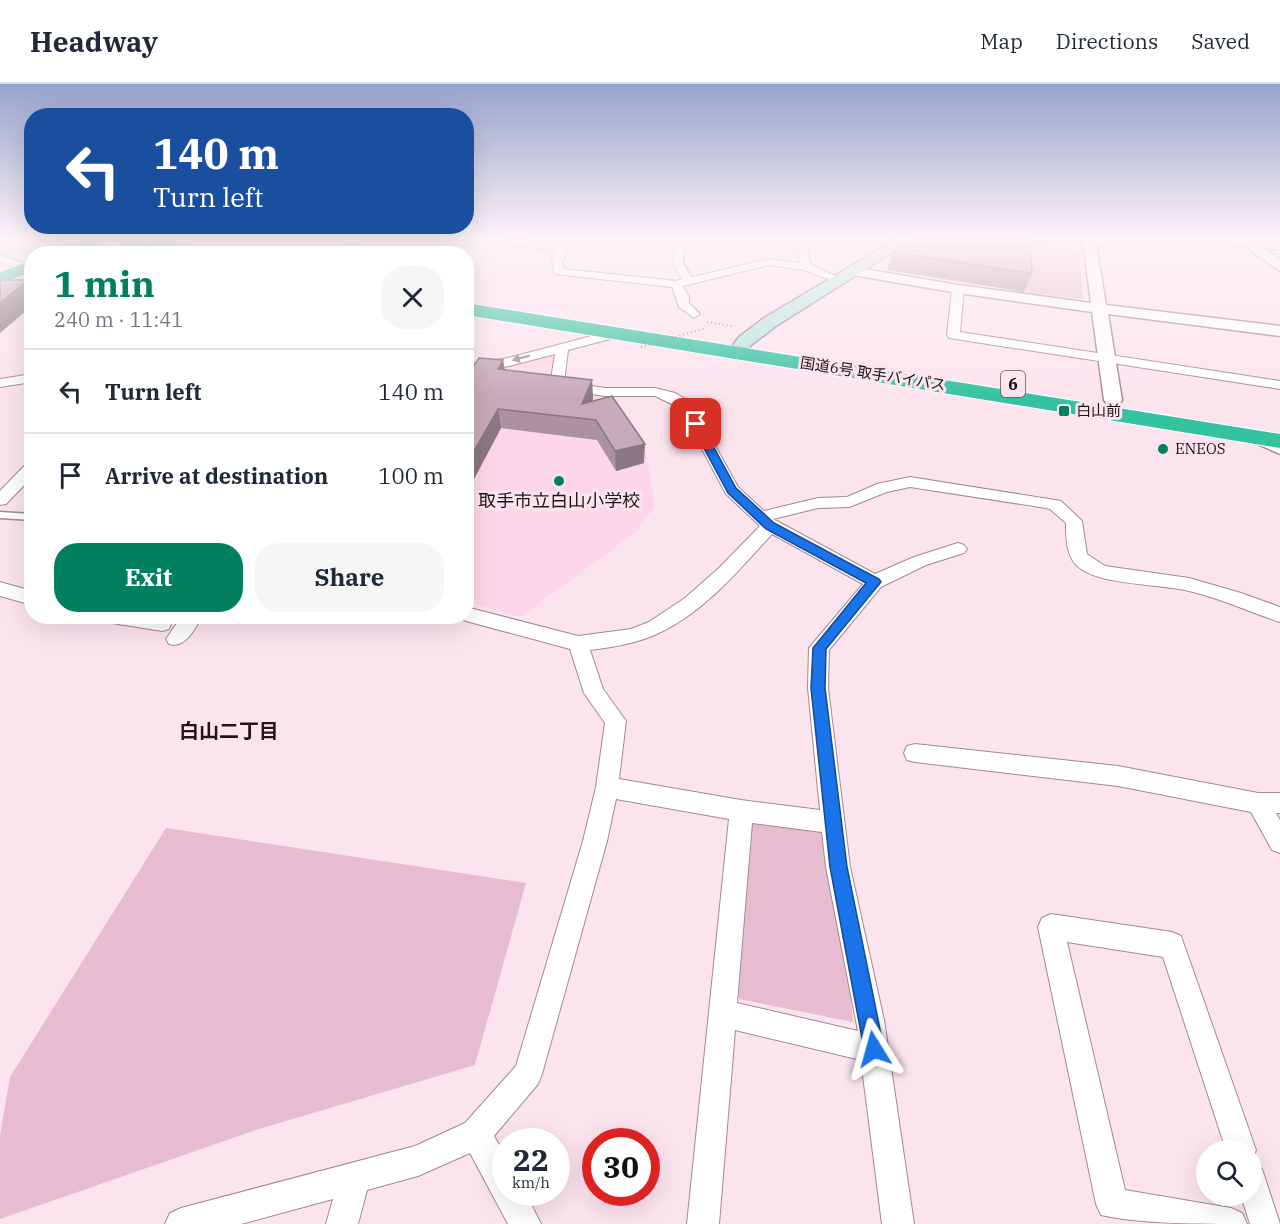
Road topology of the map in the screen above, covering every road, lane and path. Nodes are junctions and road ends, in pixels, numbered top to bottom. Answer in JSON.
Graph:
{"nodes":[{"id":1,"x":683,"y":291,"type":"edge"},
{"id":2,"x":820,"y":291,"type":"edge"},
{"id":3,"x":958,"y":291,"type":"edge"},
{"id":4,"x":974,"y":291,"type":"edge"},
{"id":5,"x":1096,"y":291,"type":"edge"},
{"id":6,"x":474,"y":300,"type":"edge"},
{"id":7,"x":1099,"y":309,"type":"junction"},
{"id":8,"x":474,"y":310,"type":"edge"},
{"id":9,"x":694,"y":314,"type":"dead end"},
{"id":10,"x":716,"y":324,"type":"dead end"},
{"id":11,"x":706,"y":328,"type":"dead end"},
{"id":12,"x":1280,"y":331,"type":"edge"},
{"id":13,"x":618,"y":333,"type":"junction"},
{"id":14,"x":738,"y":340,"type":"junction"},
{"id":15,"x":562,"y":347,"type":"junction"},
{"id":16,"x":641,"y":347,"type":"dead end"},
{"id":17,"x":1106,"y":358,"type":"junction"},
{"id":18,"x":474,"y":368,"type":"edge"},
{"id":19,"x":24,"y":379,"type":"edge"},
{"id":20,"x":0,"y":383,"type":"edge"},
{"id":21,"x":1280,"y":385,"type":"edge"},
{"id":22,"x":1113,"y":400,"type":"junction"},
{"id":23,"x":1280,"y":428,"type":"edge"},
{"id":24,"x":1235,"y":433,"type":"junction"},
{"id":25,"x":1280,"y":441,"type":"edge"},
{"id":26,"x":1280,"y":452,"type":"edge"},
{"id":27,"x":24,"y":476,"type":"edge"},
{"id":28,"x":0,"y":500,"type":"edge"},
{"id":29,"x":0,"y":515,"type":"edge"},
{"id":30,"x":24,"y":516,"type":"edge"},
{"id":31,"x":766,"y":521,"type":"junction"},
{"id":32,"x":958,"y":549,"type":"dead end"},
{"id":33,"x":874,"y":582,"type":"junction"},
{"id":34,"x":0,"y":589,"type":"edge"},
{"id":35,"x":24,"y":596,"type":"edge"},
{"id":36,"x":1280,"y":615,"type":"edge"},
{"id":37,"x":474,"y":616,"type":"edge"},
{"id":38,"x":187,"y":624,"type":"edge"},
{"id":39,"x":176,"y":639,"type":"dead end"},
{"id":40,"x":578,"y":644,"type":"junction"},
{"id":41,"x":915,"y":753,"type":"dead end"},
{"id":42,"x":607,"y":788,"type":"junction"},
{"id":43,"x":1269,"y":803,"type":"edge"},
{"id":44,"x":741,"y":811,"type":"junction"},
{"id":45,"x":834,"y":823,"type":"junction"},
{"id":46,"x":1280,"y":842,"type":"edge"},
{"id":47,"x":723,"y":1014,"type":"junction"},
{"id":48,"x":874,"y":1049,"type":"junction"},
{"id":49,"x":476,"y":1134,"type":"junction"},
{"id":50,"x":1238,"y":1140,"type":"edge"},
{"id":51,"x":492,"y":1163,"type":"edge"},
{"id":52,"x":354,"y":1179,"type":"junction"},
{"id":53,"x":515,"y":1206,"type":"edge"},
{"id":54,"x":1260,"y":1206,"type":"edge"},
{"id":55,"x":181,"y":1224,"type":"edge"},
{"id":56,"x":342,"y":1224,"type":"edge"},
{"id":57,"x":525,"y":1224,"type":"edge"},
{"id":58,"x":703,"y":1224,"type":"edge"},
{"id":59,"x":898,"y":1224,"type":"edge"},
{"id":60,"x":1232,"y":1224,"type":"edge"},
{"id":61,"x":1266,"y":1224,"type":"edge"}],
"edges":[{"from":1,"to":9,"type":"street"},
{"from":2,"to":14,"type":"main road"},
{"from":3,"to":17,"type":"street"},
{"from":4,"to":7,"type":"street"},
{"from":5,"to":7,"type":"street"},
{"from":6,"to":14,"type":"highway","name":"国道6号 取手バイパス","number":"6"},
{"from":7,"to":12,"type":"street"},
{"from":7,"to":17,"type":"street"},
{"from":8,"to":13,"type":"highway","name":"国道6号 取手バイパス","number":"6"},
{"from":10,"to":14,"type":"path"},
{"from":11,"to":16,"type":"path","bridge":true},
{"from":13,"to":14,"type":"highway","name":"国道6号 取手バイパス","number":"6"},
{"from":13,"to":15,"type":"street"},
{"from":14,"to":22,"type":"highway","name":"国道6号 取手バイパス","number":"6"},
{"from":14,"to":24,"type":"highway","name":"国道6号 取手バイパス","number":"6"},
{"from":15,"to":18,"type":"street","one_way":true},
{"from":15,"to":31,"type":"street"},
{"from":17,"to":21,"type":"street"},
{"from":17,"to":22,"type":"street"},
{"from":19,"to":20,"type":"street"},
{"from":22,"to":23,"type":"highway","name":"国道6号 取手バイパス","number":"6"},
{"from":24,"to":25,"type":"highway","name":"国道6号 取手バイパス","number":"6"},
{"from":24,"to":26,"type":"lane"},
{"from":27,"to":28,"type":"street"},
{"from":29,"to":30,"type":"lane"},
{"from":31,"to":33,"type":"street"},
{"from":31,"to":36,"type":"street"},
{"from":31,"to":40,"type":"street"},
{"from":32,"to":33,"type":"street"},
{"from":33,"to":45,"type":"street"},
{"from":34,"to":35,"type":"street"},
{"from":37,"to":40,"type":"street"},
{"from":38,"to":39,"type":"street"},
{"from":40,"to":42,"type":"street"},
{"from":41,"to":43,"type":"street"},
{"from":42,"to":44,"type":"street"},
{"from":42,"to":49,"type":"street"},
{"from":43,"to":46,"type":"street"},
{"from":44,"to":45,"type":"street"},
{"from":44,"to":47,"type":"street"},
{"from":45,"to":48,"type":"street"},
{"from":47,"to":48,"type":"street"},
{"from":47,"to":58,"type":"street"},
{"from":48,"to":59,"type":"street"},
{"from":49,"to":51,"type":"street"},
{"from":49,"to":52,"type":"street"},
{"from":50,"to":60,"type":"street"},
{"from":52,"to":55,"type":"street"},
{"from":52,"to":56,"type":"street"},
{"from":53,"to":57,"type":"street"},
{"from":54,"to":61,"type":"street"}]}
